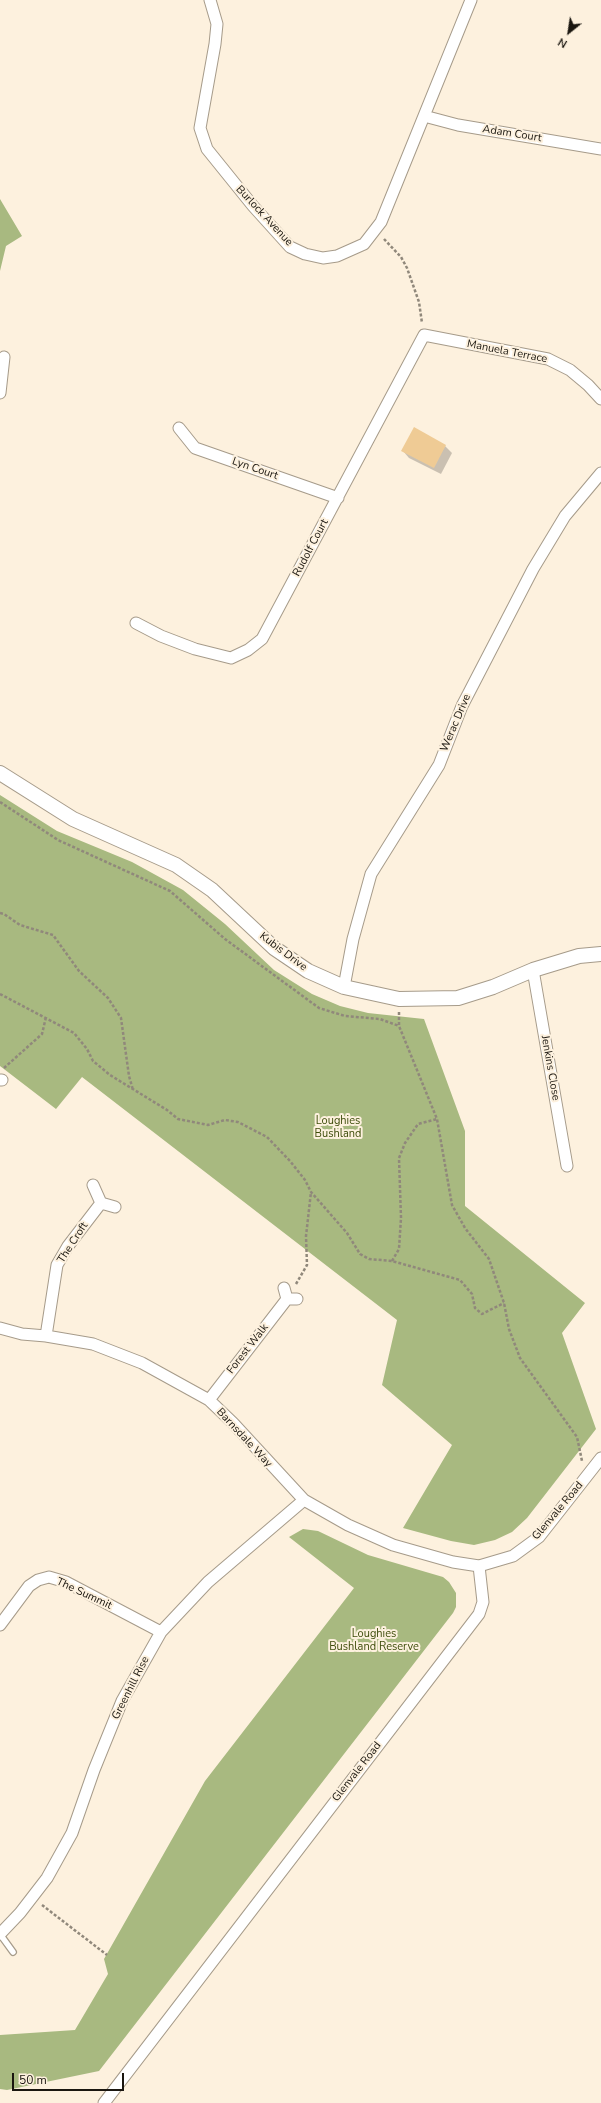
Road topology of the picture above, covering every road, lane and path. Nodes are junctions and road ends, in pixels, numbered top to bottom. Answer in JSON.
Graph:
{"nodes":[{"id":1,"x":210,"y":0,"type":"edge"},
{"id":2,"x":471,"y":0,"type":"edge"},
{"id":3,"x":424,"y":116,"type":"junction"},
{"id":4,"x":601,"y":149,"type":"edge"},
{"id":5,"x":376,"y":230,"type":"junction"},
{"id":6,"x":424,"y":335,"type":"junction"},
{"id":7,"x":4,"y":356,"type":"dead end"},
{"id":8,"x":0,"y":393,"type":"edge"},
{"id":9,"x":601,"y":399,"type":"edge"},
{"id":10,"x":179,"y":428,"type":"dead end"},
{"id":11,"x":601,"y":473,"type":"edge"},
{"id":12,"x":338,"y":498,"type":"junction"},
{"id":13,"x":136,"y":623,"type":"dead end"},
{"id":14,"x":0,"y":773,"type":"edge"},
{"id":15,"x":0,"y":802,"type":"edge"},
{"id":16,"x":0,"y":913,"type":"edge"},
{"id":17,"x":601,"y":954,"type":"edge"},
{"id":18,"x":533,"y":970,"type":"junction"},
{"id":19,"x":344,"y":988,"type":"junction"},
{"id":20,"x":0,"y":994,"type":"edge"},
{"id":21,"x":46,"y":1017,"type":"junction"},
{"id":22,"x":1,"y":1077,"type":"edge"},
{"id":23,"x":133,"y":1090,"type":"junction"},
{"id":24,"x":437,"y":1119,"type":"junction"},
{"id":25,"x":567,"y":1166,"type":"dead end"},
{"id":26,"x":93,"y":1185,"type":"dead end"},
{"id":27,"x":311,"y":1192,"type":"junction"},
{"id":28,"x":101,"y":1202,"type":"junction"},
{"id":29,"x":115,"y":1207,"type":"dead end"},
{"id":30,"x":392,"y":1261,"type":"junction"},
{"id":31,"x":290,"y":1295,"type":"joint"},
{"id":32,"x":504,"y":1303,"type":"junction"},
{"id":33,"x":0,"y":1328,"type":"edge"},
{"id":34,"x":46,"y":1336,"type":"junction"},
{"id":35,"x":209,"y":1400,"type":"junction"},
{"id":36,"x":601,"y":1458,"type":"edge"},
{"id":37,"x":586,"y":1477,"type":"junction"},
{"id":38,"x":304,"y":1500,"type":"junction"},
{"id":39,"x":480,"y":1566,"type":"junction"},
{"id":40,"x":0,"y":1625,"type":"edge"},
{"id":41,"x":161,"y":1632,"type":"junction"},
{"id":42,"x":32,"y":1897,"type":"junction"},
{"id":43,"x":0,"y":1934,"type":"edge"},
{"id":44,"x":13,"y":1952,"type":"dead end"},
{"id":45,"x":106,"y":1955,"type":"dead end"},
{"id":46,"x":104,"y":2103,"type":"edge"}],
"edges":[{"from":1,"to":5,"type":"street","name":"Burlock Avenue"},
{"from":2,"to":3,"type":"street","name":"Burlock Avenue"},
{"from":3,"to":4,"type":"street","name":"Adam Court"},
{"from":3,"to":5,"type":"street","name":"Burlock Avenue"},
{"from":5,"to":6,"type":"path"},
{"from":6,"to":9,"type":"street","name":"Manuela Terrace"},
{"from":6,"to":12,"type":"street","name":"Rudolf Court"},
{"from":7,"to":8,"type":"street"},
{"from":10,"to":12,"type":"street","name":"Lyn Court"},
{"from":11,"to":19,"type":"street","name":"Werac Drive"},
{"from":12,"to":13,"type":"street","name":"Rudolf Court"},
{"from":14,"to":19,"type":"street","name":"Kubis Drive"},
{"from":15,"to":24,"type":"path"},
{"from":16,"to":23,"type":"path"},
{"from":17,"to":18,"type":"street","name":"Kubis Drive"},
{"from":18,"to":19,"type":"street","name":"Kubis Drive"},
{"from":18,"to":25,"type":"street","name":"Jenkins Close"},
{"from":20,"to":21,"type":"path"},
{"from":21,"to":22,"type":"path"},
{"from":21,"to":23,"type":"path"},
{"from":23,"to":27,"type":"path"},
{"from":24,"to":30,"type":"path"},
{"from":24,"to":32,"type":"path"},
{"from":26,"to":28,"type":"street"},
{"from":27,"to":30,"type":"path"},
{"from":27,"to":31,"type":"path"},
{"from":28,"to":29,"type":"street"},
{"from":28,"to":34,"type":"street","name":"The Croft"},
{"from":30,"to":32,"type":"path"},
{"from":31,"to":35,"type":"street","name":"Forest Walk"},
{"from":32,"to":37,"type":"path"},
{"from":33,"to":34,"type":"street","name":"Barnsdale Way"},
{"from":34,"to":35,"type":"street","name":"Barnsdale Way"},
{"from":35,"to":38,"type":"street","name":"Barnsdale Way"},
{"from":36,"to":37,"type":"street","name":"Glenvale Road"},
{"from":37,"to":39,"type":"street","name":"Glenvale Road"},
{"from":38,"to":39,"type":"street","name":"Barnsdale Way"},
{"from":38,"to":41,"type":"street","name":"Greenhill Rise"},
{"from":39,"to":46,"type":"street","name":"Glenvale Road"},
{"from":40,"to":41,"type":"street","name":"The Summit"},
{"from":41,"to":42,"type":"street","name":"Greenhill Rise"},
{"from":42,"to":43,"type":"street","name":"Greenhill Rise"},
{"from":42,"to":45,"type":"path"},
{"from":43,"to":44,"type":"lane","name":"Greenhill Rise"}]}
